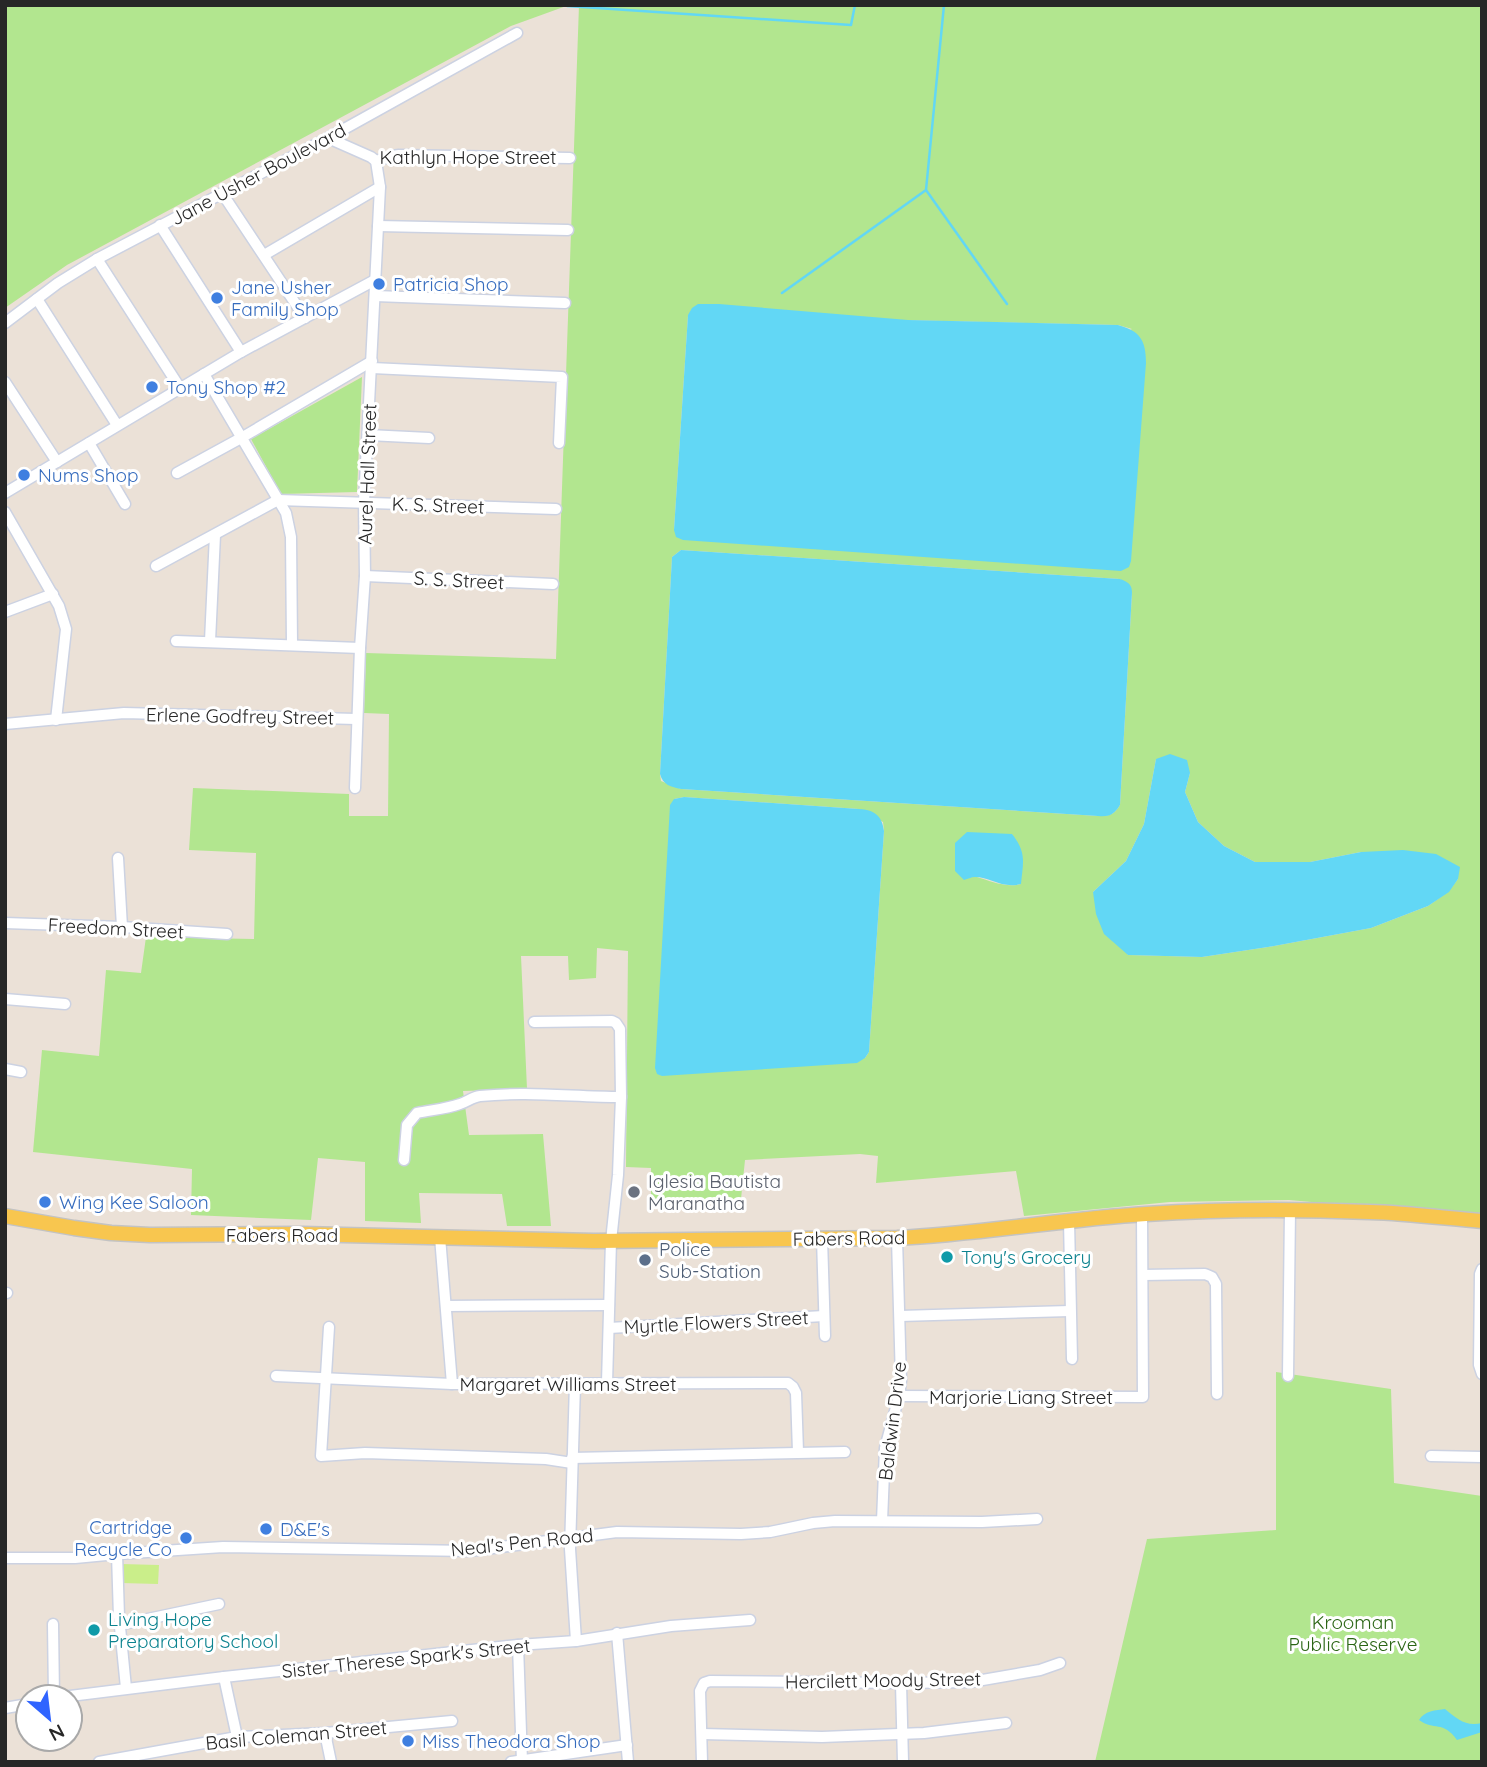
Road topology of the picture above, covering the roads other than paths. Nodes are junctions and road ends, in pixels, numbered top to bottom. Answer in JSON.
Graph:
{"nodes":[{"id":1,"x":517,"y":33,"type":"dead end"},
{"id":2,"x":328,"y":138,"type":"junction"},
{"id":3,"x":570,"y":158,"type":"dead end"},
{"id":4,"x":376,"y":161,"type":"junction"},
{"id":5,"x":380,"y":187,"type":"junction"},
{"id":6,"x":222,"y":193,"type":"junction"},
{"id":7,"x":160,"y":225,"type":"junction"},
{"id":8,"x":378,"y":226,"type":"junction"},
{"id":9,"x":568,"y":230,"type":"dead end"},
{"id":10,"x":264,"y":254,"type":"junction"},
{"id":11,"x":97,"y":259,"type":"junction"},
{"id":12,"x":375,"y":279,"type":"junction"},
{"id":13,"x":376,"y":296,"type":"junction"},
{"id":14,"x":37,"y":299,"type":"junction"},
{"id":15,"x":565,"y":303,"type":"dead end"},
{"id":16,"x":305,"y":318,"type":"junction"},
{"id":17,"x":5,"y":323,"type":"edge"},
{"id":18,"x":240,"y":352,"type":"junction"},
{"id":19,"x":372,"y":364,"type":"junction"},
{"id":20,"x":204,"y":374,"type":"junction"},
{"id":21,"x":5,"y":382,"type":"edge"},
{"id":22,"x":180,"y":387,"type":"junction"},
{"id":23,"x":117,"y":425,"type":"junction"},
{"id":24,"x":368,"y":435,"type":"junction"},
{"id":25,"x":241,"y":438,"type":"junction"},
{"id":26,"x":429,"y":438,"type":"dead end"},
{"id":27,"x":89,"y":443,"type":"junction"},
{"id":28,"x":559,"y":443,"type":"dead end"},
{"id":29,"x":57,"y":462,"type":"junction"},
{"id":30,"x":177,"y":473,"type":"dead end"},
{"id":31,"x":5,"y":493,"type":"edge"},
{"id":32,"x":278,"y":500,"type":"junction"},
{"id":33,"x":364,"y":502,"type":"junction"},
{"id":34,"x":125,"y":504,"type":"dead end"},
{"id":35,"x":556,"y":509,"type":"dead end"},
{"id":36,"x":5,"y":512,"type":"edge"},
{"id":37,"x":215,"y":535,"type":"junction"},
{"id":38,"x":156,"y":566,"type":"dead end"},
{"id":39,"x":365,"y":576,"type":"junction"},
{"id":40,"x":553,"y":584,"type":"dead end"},
{"id":41,"x":52,"y":594,"type":"junction"},
{"id":42,"x":5,"y":612,"type":"edge"},
{"id":43,"x":176,"y":641,"type":"dead end"},
{"id":44,"x":210,"y":641,"type":"junction"},
{"id":45,"x":292,"y":644,"type":"junction"},
{"id":46,"x":360,"y":648,"type":"junction"},
{"id":47,"x":356,"y":719,"type":"junction"},
{"id":48,"x":56,"y":720,"type":"junction"},
{"id":49,"x":5,"y":724,"type":"edge"},
{"id":50,"x":355,"y":788,"type":"dead end"},
{"id":51,"x":118,"y":858,"type":"dead end"},
{"id":52,"x":5,"y":923,"type":"edge"},
{"id":53,"x":122,"y":927,"type":"junction"},
{"id":54,"x":227,"y":933,"type":"dead end"},
{"id":55,"x":5,"y":999,"type":"edge"},
{"id":56,"x":65,"y":1004,"type":"dead end"},
{"id":57,"x":534,"y":1022,"type":"dead end"},
{"id":58,"x":5,"y":1069,"type":"edge"},
{"id":59,"x":21,"y":1072,"type":"dead end"},
{"id":60,"x":621,"y":1097,"type":"junction"},
{"id":61,"x":404,"y":1160,"type":"dead end"},
{"id":62,"x":1290,"y":1210,"type":"junction"},
{"id":63,"x":1142,"y":1214,"type":"junction"},
{"id":64,"x":5,"y":1216,"type":"edge"},
{"id":65,"x":1069,"y":1221,"type":"junction"},
{"id":66,"x":1482,"y":1222,"type":"edge"},
{"id":67,"x":440,"y":1237,"type":"junction"},
{"id":68,"x":822,"y":1238,"type":"junction"},
{"id":69,"x":897,"y":1238,"type":"junction"},
{"id":70,"x":611,"y":1241,"type":"junction"},
{"id":71,"x":1482,"y":1269,"type":"edge"},
{"id":72,"x":1143,"y":1275,"type":"junction"},
{"id":73,"x":609,"y":1305,"type":"junction"},
{"id":74,"x":446,"y":1306,"type":"junction"},
{"id":75,"x":1070,"y":1311,"type":"junction"},
{"id":76,"x":824,"y":1316,"type":"junction"},
{"id":77,"x":900,"y":1316,"type":"junction"},
{"id":78,"x":329,"y":1327,"type":"dead end"},
{"id":79,"x":609,"y":1328,"type":"junction"},
{"id":80,"x":825,"y":1336,"type":"dead end"},
{"id":81,"x":1072,"y":1359,"type":"dead end"},
{"id":82,"x":1482,"y":1374,"type":"edge"},
{"id":83,"x":276,"y":1376,"type":"dead end"},
{"id":84,"x":1289,"y":1376,"type":"dead end"},
{"id":85,"x":326,"y":1378,"type":"junction"},
{"id":86,"x":452,"y":1384,"type":"junction"},
{"id":87,"x":575,"y":1384,"type":"junction"},
{"id":88,"x":607,"y":1384,"type":"junction"},
{"id":89,"x":1217,"y":1394,"type":"dead end"},
{"id":90,"x":899,"y":1396,"type":"junction"},
{"id":91,"x":798,"y":1452,"type":"junction"},
{"id":92,"x":845,"y":1452,"type":"dead end"},
{"id":93,"x":1431,"y":1456,"type":"dead end"},
{"id":94,"x":1482,"y":1457,"type":"edge"},
{"id":95,"x":572,"y":1460,"type":"junction"},
{"id":96,"x":1037,"y":1519,"type":"dead end"},
{"id":97,"x":881,"y":1521,"type":"junction"},
{"id":98,"x":570,"y":1539,"type":"junction"},
{"id":99,"x":117,"y":1554,"type":"junction"},
{"id":100,"x":5,"y":1558,"type":"edge"},
{"id":101,"x":219,"y":1604,"type":"dead end"},
{"id":102,"x":750,"y":1620,"type":"dead end"},
{"id":103,"x":53,"y":1624,"type":"dead end"},
{"id":104,"x":119,"y":1625,"type":"junction"},
{"id":105,"x":617,"y":1633,"type":"junction"},
{"id":106,"x":576,"y":1641,"type":"junction"},
{"id":107,"x":517,"y":1645,"type":"junction"},
{"id":108,"x":1060,"y":1663,"type":"dead end"},
{"id":109,"x":224,"y":1676,"type":"junction"},
{"id":110,"x":54,"y":1683,"type":"edge"},
{"id":111,"x":901,"y":1683,"type":"junction"},
{"id":112,"x":126,"y":1688,"type":"junction"},
{"id":113,"x":84,"y":1694,"type":"edge"},
{"id":114,"x":452,"y":1721,"type":"dead end"},
{"id":115,"x":1006,"y":1723,"type":"dead end"},
{"id":116,"x":325,"y":1733,"type":"junction"},
{"id":117,"x":902,"y":1733,"type":"junction"},
{"id":118,"x":702,"y":1734,"type":"junction"},
{"id":119,"x":237,"y":1737,"type":"junction"},
{"id":120,"x":626,"y":1745,"type":"junction"},
{"id":121,"x":519,"y":1761,"type":"edge"},
{"id":122,"x":99,"y":1762,"type":"edge"},
{"id":123,"x":331,"y":1762,"type":"edge"},
{"id":124,"x":628,"y":1762,"type":"edge"},
{"id":125,"x":702,"y":1762,"type":"edge"},
{"id":126,"x":904,"y":1762,"type":"edge"}],
"edges":[{"from":1,"to":2,"type":"street","name":"Jane Usher Boulevard"},
{"from":2,"to":4,"type":"street","name":"Kathlyn Hope Street"},
{"from":2,"to":6,"type":"street","name":"Jane Usher Boulevard"},
{"from":3,"to":4,"type":"street","name":"Kathlyn Hope Street"},
{"from":4,"to":5,"type":"street","name":"Aurel Hall Street"},
{"from":5,"to":8,"type":"street","name":"Aurel Hall Street"},
{"from":5,"to":10,"type":"street"},
{"from":6,"to":7,"type":"street","name":"Jane Usher Boulevard"},
{"from":6,"to":10,"type":"street"},
{"from":7,"to":11,"type":"street","name":"Jane Usher Boulevard"},
{"from":7,"to":18,"type":"street"},
{"from":8,"to":9,"type":"street"},
{"from":8,"to":12,"type":"street","name":"Aurel Hall Street"},
{"from":10,"to":16,"type":"street"},
{"from":11,"to":14,"type":"street","name":"Jane Usher Boulevard"},
{"from":11,"to":22,"type":"street"},
{"from":12,"to":13,"type":"street","name":"Aurel Hall Street"},
{"from":12,"to":16,"type":"street"},
{"from":13,"to":15,"type":"street"},
{"from":13,"to":19,"type":"street","name":"Aurel Hall Street"},
{"from":14,"to":17,"type":"street","name":"Jane Usher Boulevard"},
{"from":14,"to":23,"type":"street"},
{"from":16,"to":18,"type":"street"},
{"from":18,"to":20,"type":"street"},
{"from":19,"to":24,"type":"street","name":"Aurel Hall Street"},
{"from":19,"to":25,"type":"street"},
{"from":19,"to":28,"type":"street"},
{"from":20,"to":22,"type":"street"},
{"from":20,"to":25,"type":"street"},
{"from":21,"to":29,"type":"street"},
{"from":22,"to":23,"type":"street"},
{"from":23,"to":27,"type":"street"},
{"from":24,"to":26,"type":"street"},
{"from":24,"to":33,"type":"street","name":"Aurel Hall Street"},
{"from":25,"to":30,"type":"street"},
{"from":25,"to":32,"type":"street"},
{"from":27,"to":29,"type":"street"},
{"from":27,"to":34,"type":"street"},
{"from":29,"to":31,"type":"street"},
{"from":32,"to":33,"type":"street","name":"K. S. Street"},
{"from":32,"to":37,"type":"street"},
{"from":32,"to":45,"type":"street"},
{"from":33,"to":35,"type":"street","name":"K. S. Street"},
{"from":33,"to":39,"type":"street","name":"Aurel Hall Street"},
{"from":36,"to":41,"type":"street"},
{"from":37,"to":38,"type":"street"},
{"from":37,"to":44,"type":"street"},
{"from":39,"to":40,"type":"street","name":"S. S. Street"},
{"from":39,"to":46,"type":"street","name":"Aurel Hall Street"},
{"from":41,"to":42,"type":"street"},
{"from":41,"to":48,"type":"street"},
{"from":43,"to":44,"type":"street"},
{"from":44,"to":45,"type":"street"},
{"from":45,"to":46,"type":"street"},
{"from":46,"to":47,"type":"street","name":"Aurel Hall Street"},
{"from":47,"to":48,"type":"street","name":"Erlene Godfrey Street"},
{"from":47,"to":50,"type":"street","name":"Aurel Hall Street"},
{"from":48,"to":49,"type":"street","name":"Erlene Godfrey Street"},
{"from":51,"to":53,"type":"street"},
{"from":52,"to":53,"type":"street","name":"Freedom Street"},
{"from":53,"to":54,"type":"street","name":"Freedom Street"},
{"from":55,"to":56,"type":"street"},
{"from":57,"to":60,"type":"street"},
{"from":58,"to":59,"type":"street"},
{"from":60,"to":61,"type":"street"},
{"from":60,"to":70,"type":"street"},
{"from":62,"to":63,"type":"main road","name":"Fabers Road"},
{"from":62,"to":66,"type":"main road","name":"Fabers Road"},
{"from":62,"to":84,"type":"street"},
{"from":63,"to":65,"type":"main road","name":"Fabers Road"},
{"from":63,"to":72,"type":"street"},
{"from":64,"to":67,"type":"main road","name":"Fabers Road"},
{"from":65,"to":69,"type":"main road","name":"Fabers Road"},
{"from":65,"to":75,"type":"street"},
{"from":67,"to":70,"type":"main road","name":"Fabers Road"},
{"from":67,"to":74,"type":"street"},
{"from":68,"to":69,"type":"main road","name":"Fabers Road"},
{"from":68,"to":70,"type":"main road","name":"Fabers Road"},
{"from":68,"to":76,"type":"street"},
{"from":69,"to":77,"type":"street","name":"Baldwin Drive"},
{"from":70,"to":73,"type":"street"},
{"from":71,"to":82,"type":"street"},
{"from":72,"to":89,"type":"street"},
{"from":72,"to":90,"type":"street","name":"Marjorie Liang Street"},
{"from":73,"to":74,"type":"street"},
{"from":73,"to":79,"type":"street"},
{"from":74,"to":86,"type":"street"},
{"from":75,"to":77,"type":"street"},
{"from":75,"to":81,"type":"street"},
{"from":76,"to":79,"type":"street","name":"Myrtle Flowers Street"},
{"from":76,"to":80,"type":"street"},
{"from":77,"to":90,"type":"street","name":"Baldwin Drive"},
{"from":78,"to":85,"type":"street"},
{"from":79,"to":88,"type":"street"},
{"from":83,"to":85,"type":"street","name":"Margaret Williams Street"},
{"from":85,"to":86,"type":"street","name":"Margaret Williams Street"},
{"from":85,"to":95,"type":"street"},
{"from":86,"to":87,"type":"street","name":"Margaret Williams Street"},
{"from":87,"to":88,"type":"street","name":"Margaret Williams Street"},
{"from":87,"to":95,"type":"street"},
{"from":88,"to":91,"type":"street","name":"Margaret Williams Street"},
{"from":90,"to":97,"type":"street","name":"Baldwin Drive"},
{"from":91,"to":92,"type":"street"},
{"from":91,"to":95,"type":"street"},
{"from":93,"to":94,"type":"street"},
{"from":95,"to":98,"type":"street"},
{"from":96,"to":97,"type":"street","name":"Neal's Pen Road"},
{"from":97,"to":98,"type":"street","name":"Neal's Pen Road"},
{"from":98,"to":99,"type":"street","name":"Neal's Pen Road"},
{"from":98,"to":106,"type":"street"},
{"from":99,"to":100,"type":"street","name":"Neal's Pen Road"},
{"from":99,"to":104,"type":"street"},
{"from":101,"to":104,"type":"street"},
{"from":102,"to":105,"type":"street","name":"Sister Therese Spark's Street"},
{"from":103,"to":110,"type":"street"},
{"from":104,"to":112,"type":"street"},
{"from":105,"to":106,"type":"street","name":"Sister Therese Spark's Street"},
{"from":105,"to":120,"type":"street"},
{"from":106,"to":107,"type":"street","name":"Sister Therese Spark's Street"},
{"from":107,"to":109,"type":"street","name":"Sister Therese Spark's Street"},
{"from":107,"to":121,"type":"street"},
{"from":108,"to":111,"type":"street","name":"Hercilett Moody Street"},
{"from":109,"to":112,"type":"street","name":"Sister Therese Spark's Street"},
{"from":109,"to":119,"type":"street"},
{"from":111,"to":117,"type":"street"},
{"from":111,"to":118,"type":"street","name":"Hercilett Moody Street"},
{"from":112,"to":113,"type":"street","name":"Sister Therese Spark's Street"},
{"from":114,"to":116,"type":"street","name":"Basil Coleman Street"},
{"from":115,"to":117,"type":"street"},
{"from":116,"to":119,"type":"street","name":"Basil Coleman Street"},
{"from":116,"to":123,"type":"street"},
{"from":117,"to":118,"type":"street"},
{"from":117,"to":126,"type":"street"},
{"from":118,"to":125,"type":"street"},
{"from":119,"to":122,"type":"street","name":"Basil Coleman Street"},
{"from":120,"to":121,"type":"street"},
{"from":120,"to":124,"type":"street"}]}
